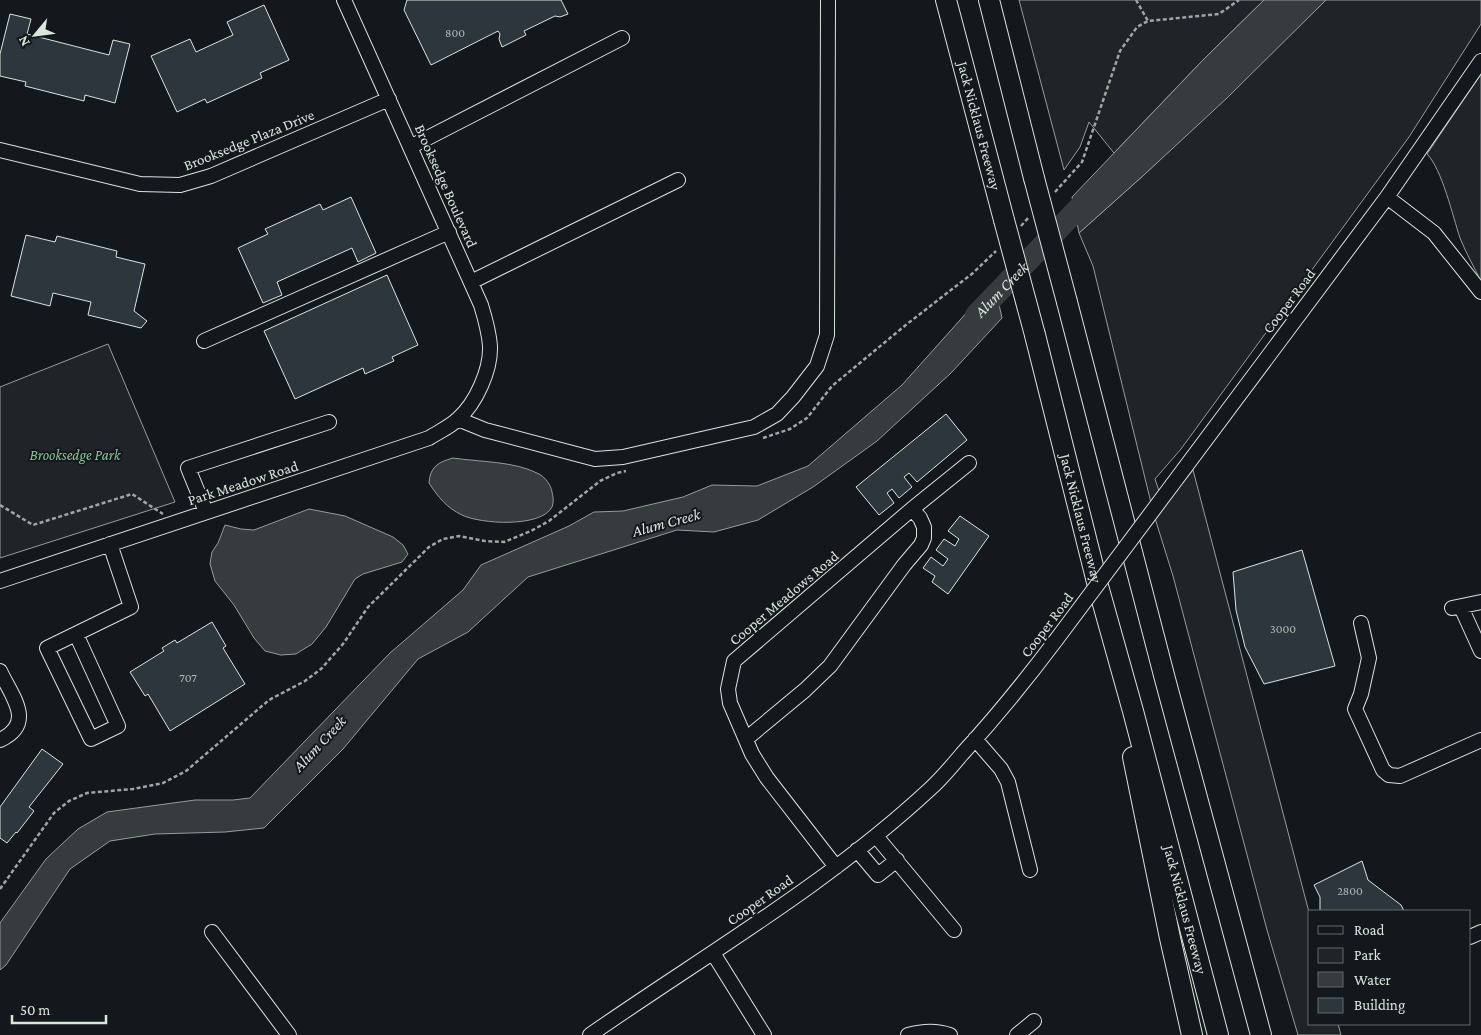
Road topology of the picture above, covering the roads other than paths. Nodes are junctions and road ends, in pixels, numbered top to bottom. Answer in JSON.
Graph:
{"nodes":[{"id":1,"x":344,"y":0,"type":"edge"},
{"id":2,"x":828,"y":0,"type":"edge"},
{"id":3,"x":946,"y":0,"type":"edge"},
{"id":4,"x":989,"y":0,"type":"edge"},
{"id":5,"x":622,"y":38,"type":"dead end"},
{"id":6,"x":1481,"y":61,"type":"edge"},
{"id":7,"x":389,"y":100,"type":"junction"},
{"id":8,"x":410,"y":147,"type":"junction"},
{"id":9,"x":0,"y":150,"type":"edge"},
{"id":10,"x":678,"y":180,"type":"dead end"},
{"id":11,"x":1387,"y":197,"type":"junction"},
{"id":12,"x":449,"y":232,"type":"junction"},
{"id":13,"x":471,"y":282,"type":"junction"},
{"id":14,"x":1481,"y":292,"type":"edge"},
{"id":15,"x":204,"y":341,"type":"dead end"},
{"id":16,"x":479,"y":391,"type":"joint"},
{"id":17,"x":458,"y":419,"type":"junction"},
{"id":18,"x":329,"y":422,"type":"dead end"},
{"id":19,"x":969,"y":464,"type":"dead end"},
{"id":20,"x":912,"y":509,"type":"junction"},
{"id":21,"x":206,"y":512,"type":"junction"},
{"id":22,"x":110,"y":544,"type":"junction"},
{"id":23,"x":0,"y":580,"type":"edge"},
{"id":24,"x":1481,"y":602,"type":"edge"},
{"id":25,"x":1361,"y":622,"type":"dead end"},
{"id":26,"x":76,"y":634,"type":"junction"},
{"id":27,"x":1115,"y":648,"type":"junction"},
{"id":28,"x":1481,"y":651,"type":"edge"},
{"id":29,"x":0,"y":671,"type":"edge"},
{"id":30,"x":746,"y":738,"type":"junction"},
{"id":31,"x":0,"y":740,"type":"edge"},
{"id":32,"x":976,"y":740,"type":"junction"},
{"id":33,"x":1481,"y":740,"type":"edge"},
{"id":34,"x":876,"y":836,"type":"junction"},
{"id":35,"x":857,"y":850,"type":"junction"},
{"id":36,"x":897,"y":860,"type":"junction"},
{"id":37,"x":836,"y":867,"type":"junction"},
{"id":38,"x":1030,"y":870,"type":"dead end"},
{"id":39,"x":1217,"y":872,"type":"junction"},
{"id":40,"x":954,"y":930,"type":"dead end"},
{"id":41,"x":212,"y":932,"type":"dead end"},
{"id":42,"x":714,"y":953,"type":"junction"},
{"id":43,"x":1034,"y":1021,"type":"dead end"},
{"id":44,"x":289,"y":1035,"type":"edge"},
{"id":45,"x":590,"y":1035,"type":"edge"},
{"id":46,"x":764,"y":1035,"type":"edge"},
{"id":47,"x":908,"y":1035,"type":"edge"},
{"id":48,"x":950,"y":1035,"type":"edge"},
{"id":49,"x":1017,"y":1035,"type":"edge"},
{"id":50,"x":1192,"y":1035,"type":"edge"},
{"id":51,"x":1218,"y":1035,"type":"edge"},
{"id":52,"x":1261,"y":1035,"type":"edge"},
{"id":53,"x":1272,"y":1035,"type":"edge"}],
"edges":[{"from":1,"to":7,"type":"street","name":"Brooksedge Boulevard"},
{"from":2,"to":17,"type":"street"},
{"from":3,"to":27,"type":"highway","name":"Jack Nicklaus Freeway","bridge":true},
{"from":4,"to":39,"type":"highway","bridge":true},
{"from":5,"to":8,"type":"street"},
{"from":6,"to":11,"type":"street","name":"Cooper Road"},
{"from":7,"to":8,"type":"street","name":"Brooksedge Boulevard"},
{"from":7,"to":9,"type":"street","name":"Brooksedge Plaza Drive"},
{"from":8,"to":12,"type":"street","name":"Brooksedge Boulevard"},
{"from":10,"to":13,"type":"street"},
{"from":11,"to":14,"type":"street"},
{"from":11,"to":32,"type":"street","name":"Cooper Road","bridge":true},
{"from":12,"to":13,"type":"street","name":"Brooksedge Boulevard"},
{"from":12,"to":15,"type":"street"},
{"from":13,"to":16,"type":"street","name":"Brooksedge Boulevard"},
{"from":16,"to":17,"type":"street","name":"Park Meadow Road"},
{"from":17,"to":21,"type":"street","name":"Park Meadow Road"},
{"from":18,"to":21,"type":"street"},
{"from":19,"to":20,"type":"street","name":"Cooper Meadows Road"},
{"from":20,"to":30,"type":"street"},
{"from":20,"to":30,"type":"street","name":"Cooper Meadows Road"},
{"from":21,"to":22,"type":"street","name":"Park Meadow Road"},
{"from":22,"to":23,"type":"street","name":"Park Meadow Road"},
{"from":22,"to":26,"type":"street"},
{"from":24,"to":28,"type":"street"},
{"from":25,"to":33,"type":"street"},
{"from":26,"to":26,"type":"street"},
{"from":27,"to":50,"type":"highway"},
{"from":27,"to":51,"type":"highway","name":"Jack Nicklaus Freeway"},
{"from":29,"to":31,"type":"street"},
{"from":30,"to":37,"type":"street","name":"Cooper Meadows Road"},
{"from":32,"to":34,"type":"street","name":"Cooper Road"},
{"from":32,"to":38,"type":"street"},
{"from":34,"to":35,"type":"street","name":"Cooper Road"},
{"from":34,"to":36,"type":"street"},
{"from":35,"to":36,"type":"street"},
{"from":35,"to":37,"type":"street","name":"Cooper Road"},
{"from":36,"to":40,"type":"street"},
{"from":37,"to":42,"type":"street","name":"Cooper Road"},
{"from":39,"to":52,"type":"highway"},
{"from":39,"to":53,"type":"highway"},
{"from":41,"to":44,"type":"street"},
{"from":42,"to":45,"type":"street","name":"Cooper Road"},
{"from":42,"to":46,"type":"street"},
{"from":43,"to":49,"type":"street"},
{"from":47,"to":48,"type":"street"}]}
